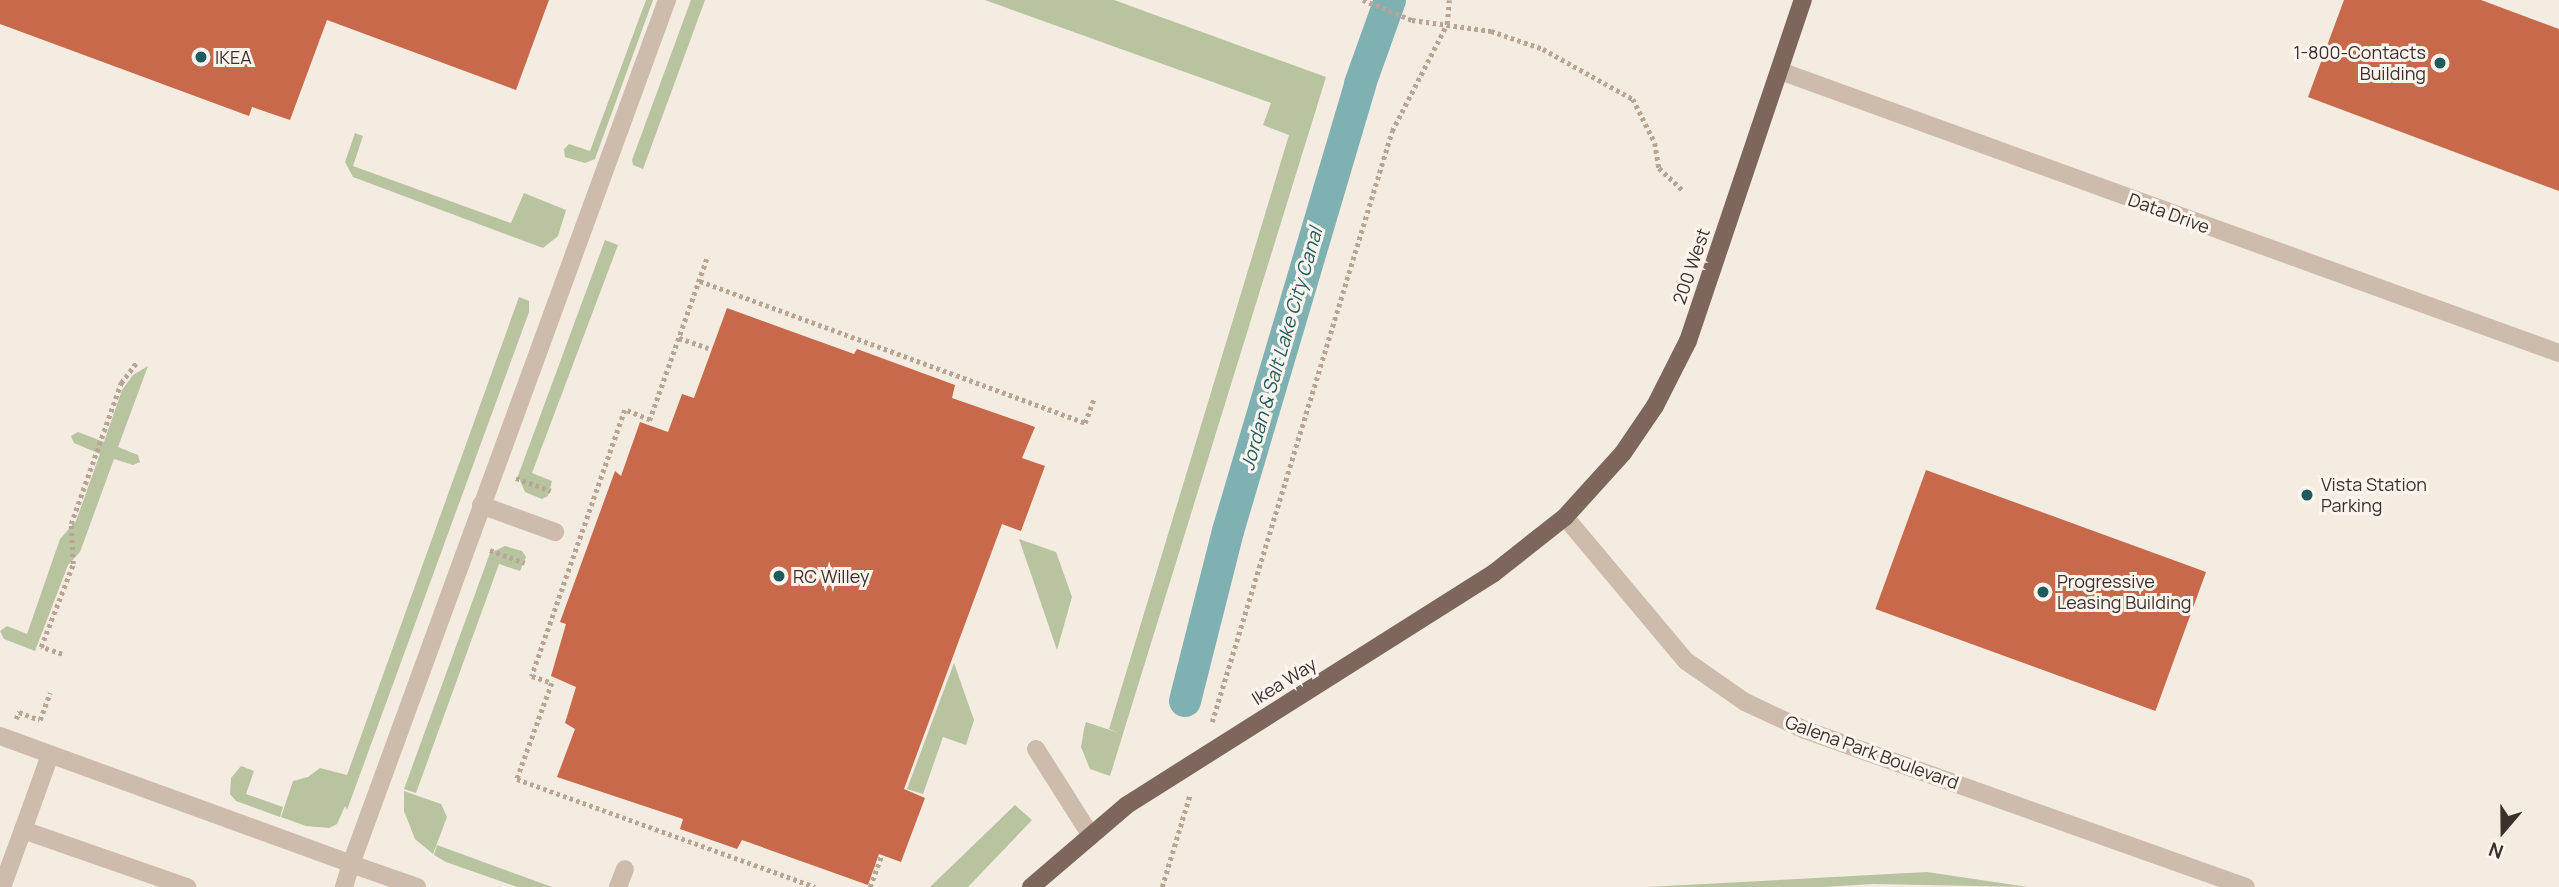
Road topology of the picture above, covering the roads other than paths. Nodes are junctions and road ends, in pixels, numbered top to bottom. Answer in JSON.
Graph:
{"nodes":[{"id":1,"x":667,"y":0,"type":"edge"},
{"id":2,"x":1803,"y":0,"type":"edge"},
{"id":3,"x":1780,"y":71,"type":"junction"},
{"id":4,"x":2559,"y":353,"type":"edge"},
{"id":5,"x":481,"y":505,"type":"junction"},
{"id":6,"x":1565,"y":517,"type":"junction"},
{"id":7,"x":555,"y":532,"type":"dead end"},
{"id":8,"x":0,"y":736,"type":"edge"},
{"id":9,"x":1036,"y":749,"type":"dead end"},
{"id":10,"x":50,"y":755,"type":"junction"},
{"id":11,"x":23,"y":830,"type":"junction"},
{"id":12,"x":1091,"y":836,"type":"junction"},
{"id":13,"x":351,"y":864,"type":"junction"},
{"id":14,"x":625,"y":869,"type":"dead end"},
{"id":15,"x":2,"y":887,"type":"edge"},
{"id":16,"x":187,"y":887,"type":"edge"},
{"id":17,"x":344,"y":887,"type":"edge"},
{"id":18,"x":417,"y":887,"type":"edge"},
{"id":19,"x":618,"y":887,"type":"edge"},
{"id":20,"x":1031,"y":887,"type":"edge"},
{"id":21,"x":2246,"y":887,"type":"edge"}],
"edges":[{"from":1,"to":5,"type":"street"},
{"from":2,"to":3,"type":"main road","name":"200 West"},
{"from":3,"to":4,"type":"street","name":"Data Drive"},
{"from":3,"to":6,"type":"main road","name":"200 West"},
{"from":5,"to":7,"type":"street"},
{"from":5,"to":13,"type":"street"},
{"from":6,"to":12,"type":"main road","name":"Ikea Way"},
{"from":6,"to":21,"type":"street","name":"Galena Park Boulevard"},
{"from":8,"to":10,"type":"street"},
{"from":9,"to":12,"type":"street"},
{"from":10,"to":11,"type":"street"},
{"from":10,"to":13,"type":"street"},
{"from":11,"to":15,"type":"street"},
{"from":11,"to":16,"type":"street"},
{"from":12,"to":20,"type":"main road","name":"Ikea Way"},
{"from":13,"to":17,"type":"street"},
{"from":13,"to":18,"type":"street"},
{"from":14,"to":19,"type":"street"}]}
